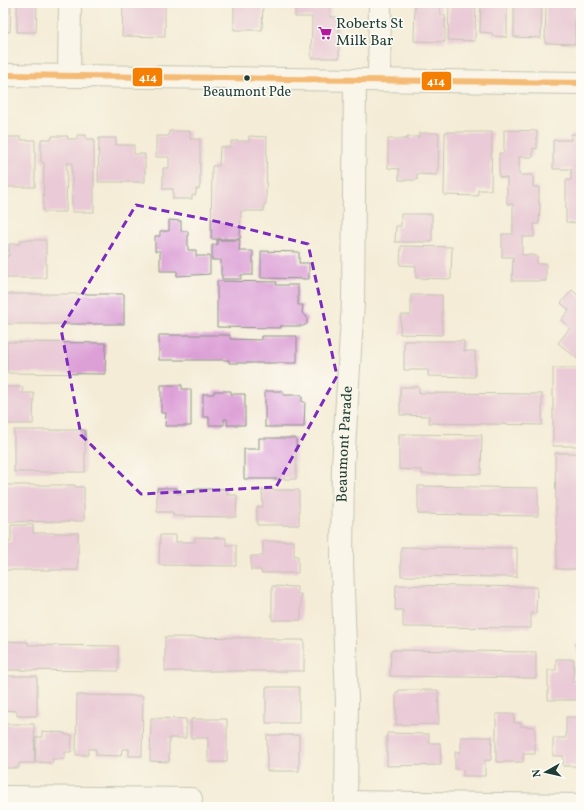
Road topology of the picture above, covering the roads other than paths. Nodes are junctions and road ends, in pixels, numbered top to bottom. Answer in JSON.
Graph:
{"nodes":[{"id":1,"x":70,"y":3,"type":"edge"},
{"id":2,"x":380,"y":3,"type":"edge"},
{"id":3,"x":3,"y":75,"type":"edge"},
{"id":4,"x":69,"y":76,"type":"junction"},
{"id":5,"x":379,"y":80,"type":"junction"},
{"id":6,"x":355,"y":81,"type":"junction"},
{"id":7,"x":581,"y":83,"type":"edge"},
{"id":8,"x":3,"y":797,"type":"edge"},
{"id":9,"x":191,"y":799,"type":"dead end"},
{"id":10,"x":346,"y":804,"type":"edge"},
{"id":11,"x":581,"y":805,"type":"edge"}],
"edges":[{"from":1,"to":4,"type":"street"},
{"from":2,"to":5,"type":"street"},
{"from":3,"to":4,"type":"street"},
{"from":4,"to":6,"type":"street"},
{"from":5,"to":6,"type":"street"},
{"from":5,"to":7,"type":"street"},
{"from":6,"to":10,"type":"street","name":"Beaumont Parade"},
{"from":8,"to":9,"type":"street"},
{"from":10,"to":11,"type":"street"}]}
